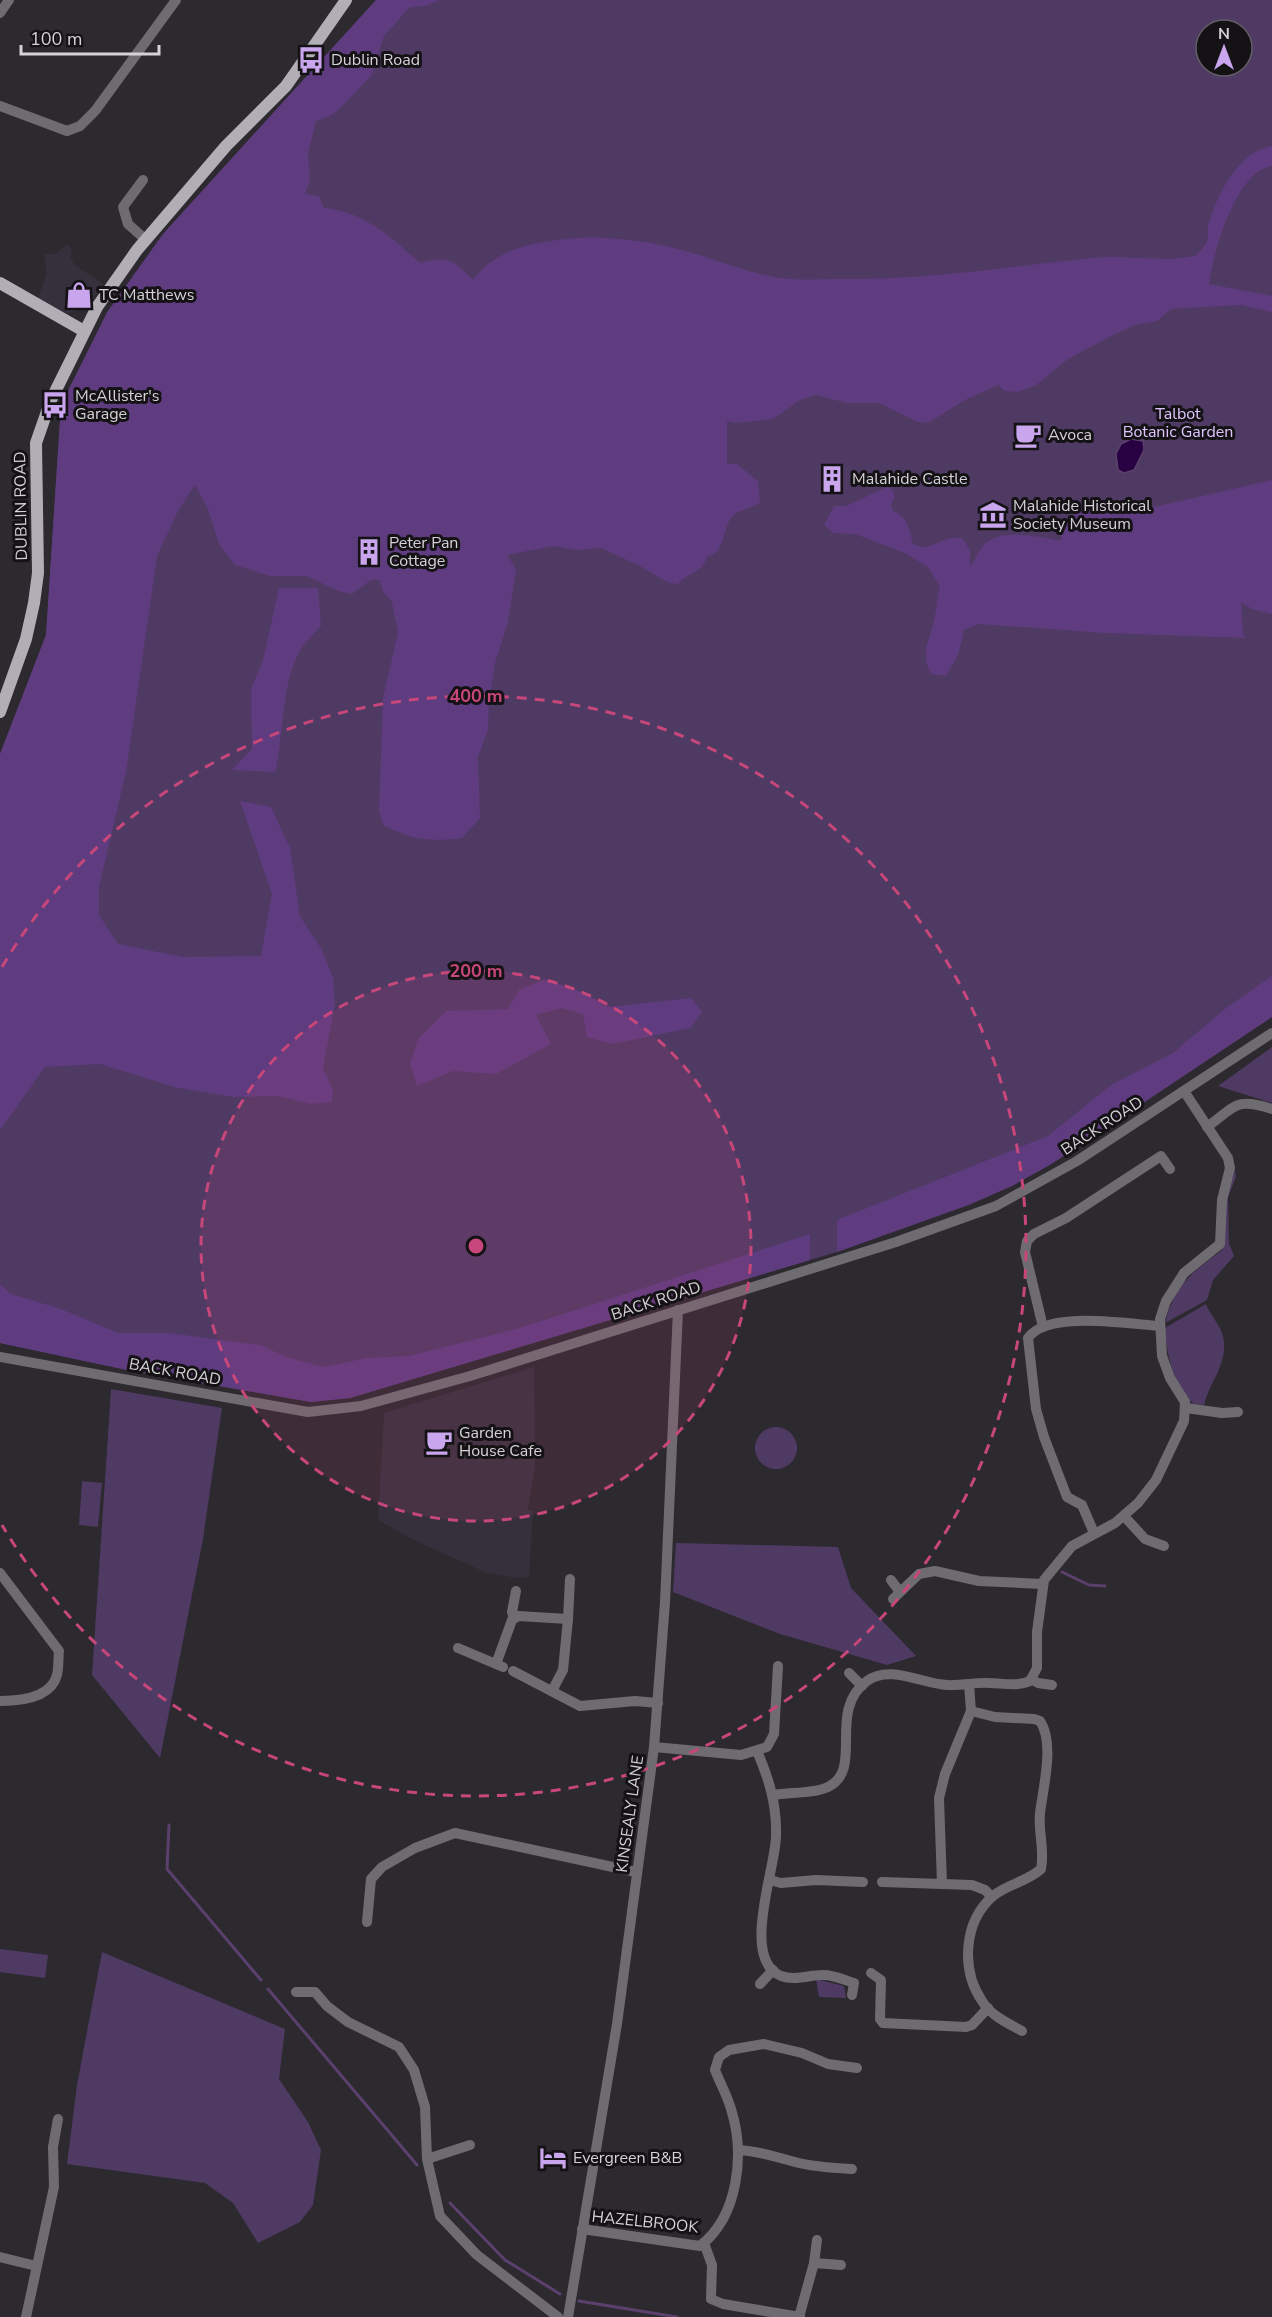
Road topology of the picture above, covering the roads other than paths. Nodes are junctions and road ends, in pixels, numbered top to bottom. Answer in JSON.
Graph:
{"nodes":[{"id":1,"x":9,"y":0,"type":"edge"},
{"id":2,"x":176,"y":0,"type":"edge"},
{"id":3,"x":346,"y":0,"type":"edge"},
{"id":4,"x":0,"y":13,"type":"edge"},
{"id":5,"x":0,"y":106,"type":"edge"},
{"id":6,"x":143,"y":180,"type":"dead end"},
{"id":7,"x":146,"y":240,"type":"junction"},
{"id":8,"x":1,"y":285,"type":"edge"},
{"id":9,"x":84,"y":331,"type":"junction"},
{"id":10,"x":0,"y":712,"type":"edge"},
{"id":11,"x":1272,"y":1033,"type":"edge"},
{"id":12,"x":1184,"y":1091,"type":"junction"},
{"id":13,"x":1272,"y":1109,"type":"edge"},
{"id":14,"x":1207,"y":1127,"type":"junction"},
{"id":15,"x":1170,"y":1169,"type":"dead end"},
{"id":16,"x":678,"y":1310,"type":"junction"},
{"id":17,"x":1159,"y":1326,"type":"junction"},
{"id":18,"x":1043,"y":1327,"type":"junction"},
{"id":19,"x":0,"y":1357,"type":"edge"},
{"id":20,"x":1186,"y":1408,"type":"junction"},
{"id":21,"x":1238,"y":1412,"type":"dead end"},
{"id":22,"x":1124,"y":1516,"type":"junction"},
{"id":23,"x":1094,"y":1533,"type":"junction"},
{"id":24,"x":1164,"y":1546,"type":"dead end"},
{"id":25,"x":0,"y":1573,"type":"edge"},
{"id":26,"x":570,"y":1579,"type":"dead end"},
{"id":27,"x":891,"y":1580,"type":"dead end"},
{"id":28,"x":1042,"y":1584,"type":"junction"},
{"id":29,"x":516,"y":1591,"type":"dead end"},
{"id":30,"x":514,"y":1618,"type":"junction"},
{"id":31,"x":568,"y":1618,"type":"junction"},
{"id":32,"x":458,"y":1648,"type":"dead end"},
{"id":33,"x":778,"y":1666,"type":"dead end"},
{"id":34,"x":504,"y":1668,"type":"junction"},
{"id":35,"x":849,"y":1673,"type":"dead end"},
{"id":36,"x":1031,"y":1679,"type":"junction"},
{"id":37,"x":969,"y":1684,"type":"junction"},
{"id":38,"x":1052,"y":1685,"type":"dead end"},
{"id":39,"x":862,"y":1686,"type":"junction"},
{"id":40,"x":552,"y":1692,"type":"junction"},
{"id":41,"x":0,"y":1701,"type":"edge"},
{"id":42,"x":658,"y":1703,"type":"junction"},
{"id":43,"x":971,"y":1711,"type":"junction"},
{"id":44,"x":654,"y":1748,"type":"junction"},
{"id":45,"x":758,"y":1751,"type":"junction"},
{"id":46,"x":773,"y":1795,"type":"junction"},
{"id":47,"x":636,"y":1872,"type":"junction"},
{"id":48,"x":770,"y":1881,"type":"junction"},
{"id":49,"x":863,"y":1882,"type":"dead end"},
{"id":50,"x":882,"y":1882,"type":"dead end"},
{"id":51,"x":942,"y":1884,"type":"junction"},
{"id":52,"x":992,"y":1897,"type":"junction"},
{"id":53,"x":367,"y":1922,"type":"dead end"},
{"id":54,"x":773,"y":1970,"type":"junction"},
{"id":55,"x":871,"y":1973,"type":"dead end"},
{"id":56,"x":759,"y":1984,"type":"dead end"},
{"id":57,"x":296,"y":1992,"type":"dead end"},
{"id":58,"x":852,"y":1995,"type":"dead end"},
{"id":59,"x":988,"y":2008,"type":"junction"},
{"id":60,"x":1022,"y":2031,"type":"dead end"},
{"id":61,"x":857,"y":2068,"type":"dead end"},
{"id":62,"x":58,"y":2119,"type":"dead end"},
{"id":63,"x":470,"y":2145,"type":"dead end"},
{"id":64,"x":739,"y":2150,"type":"junction"},
{"id":65,"x":427,"y":2159,"type":"junction"},
{"id":66,"x":852,"y":2169,"type":"dead end"},
{"id":67,"x":582,"y":2229,"type":"junction"},
{"id":68,"x":817,"y":2240,"type":"dead end"},
{"id":69,"x":704,"y":2243,"type":"junction"},
{"id":70,"x":0,"y":2258,"type":"edge"},
{"id":71,"x":814,"y":2263,"type":"junction"},
{"id":72,"x":841,"y":2265,"type":"dead end"},
{"id":73,"x":36,"y":2266,"type":"junction"},
{"id":74,"x":26,"y":2317,"type":"edge"},
{"id":75,"x":558,"y":2317,"type":"edge"},
{"id":76,"x":568,"y":2317,"type":"edge"},
{"id":77,"x":800,"y":2317,"type":"edge"}],
"edges":[{"from":1,"to":4,"type":"street"},
{"from":2,"to":5,"type":"street"},
{"from":3,"to":7,"type":"main road","name":"DUBLIN ROAD"},
{"from":6,"to":7,"type":"street"},
{"from":7,"to":9,"type":"main road","name":"DUBLIN ROAD"},
{"from":8,"to":9,"type":"main road"},
{"from":9,"to":10,"type":"main road","name":"DUBLIN ROAD"},
{"from":11,"to":12,"type":"street","name":"BACK ROAD"},
{"from":12,"to":14,"type":"street"},
{"from":12,"to":16,"type":"street","name":"BACK ROAD"},
{"from":13,"to":14,"type":"street"},
{"from":14,"to":17,"type":"street"},
{"from":15,"to":18,"type":"street"},
{"from":16,"to":19,"type":"street","name":"BACK ROAD"},
{"from":16,"to":42,"type":"street","name":"KINSEALY LANE"},
{"from":17,"to":18,"type":"street"},
{"from":17,"to":20,"type":"street"},
{"from":18,"to":23,"type":"street"},
{"from":20,"to":21,"type":"street"},
{"from":20,"to":22,"type":"street"},
{"from":22,"to":23,"type":"street"},
{"from":22,"to":24,"type":"street"},
{"from":23,"to":28,"type":"street"},
{"from":25,"to":41,"type":"street"},
{"from":26,"to":31,"type":"street"},
{"from":27,"to":28,"type":"street"},
{"from":28,"to":36,"type":"street"},
{"from":29,"to":30,"type":"street"},
{"from":30,"to":31,"type":"street"},
{"from":30,"to":34,"type":"street"},
{"from":31,"to":40,"type":"street"},
{"from":32,"to":34,"type":"street"},
{"from":33,"to":45,"type":"street"},
{"from":34,"to":40,"type":"street"},
{"from":35,"to":39,"type":"street"},
{"from":36,"to":37,"type":"street"},
{"from":36,"to":38,"type":"street"},
{"from":37,"to":39,"type":"street"},
{"from":37,"to":43,"type":"street"},
{"from":39,"to":46,"type":"street"},
{"from":40,"to":42,"type":"street"},
{"from":42,"to":44,"type":"street","name":"KINSEALY LANE"},
{"from":43,"to":51,"type":"street"},
{"from":43,"to":52,"type":"street"},
{"from":44,"to":45,"type":"street"},
{"from":44,"to":47,"type":"street","name":"KINSEALY LANE"},
{"from":45,"to":46,"type":"street"},
{"from":46,"to":48,"type":"street"},
{"from":47,"to":53,"type":"street"},
{"from":47,"to":67,"type":"street","name":"KINSEALY LANE"},
{"from":48,"to":49,"type":"street"},
{"from":48,"to":54,"type":"street"},
{"from":50,"to":51,"type":"street"},
{"from":51,"to":52,"type":"street"},
{"from":52,"to":59,"type":"street"},
{"from":54,"to":56,"type":"street"},
{"from":54,"to":58,"type":"street"},
{"from":55,"to":59,"type":"street"},
{"from":57,"to":65,"type":"street"},
{"from":59,"to":60,"type":"street"},
{"from":61,"to":64,"type":"street","name":"HAZELBROOK"},
{"from":62,"to":73,"type":"street"},
{"from":63,"to":65,"type":"street"},
{"from":64,"to":66,"type":"street"},
{"from":64,"to":69,"type":"street","name":"HAZELBROOK"},
{"from":65,"to":75,"type":"street"},
{"from":67,"to":69,"type":"street","name":"HAZELBROOK"},
{"from":67,"to":76,"type":"street","name":"KINSEALY LANE"},
{"from":68,"to":71,"type":"street"},
{"from":69,"to":77,"type":"street","name":"HAZELBROOK"},
{"from":70,"to":73,"type":"street"},
{"from":71,"to":72,"type":"street"},
{"from":71,"to":77,"type":"street"},
{"from":73,"to":74,"type":"street"}]}
